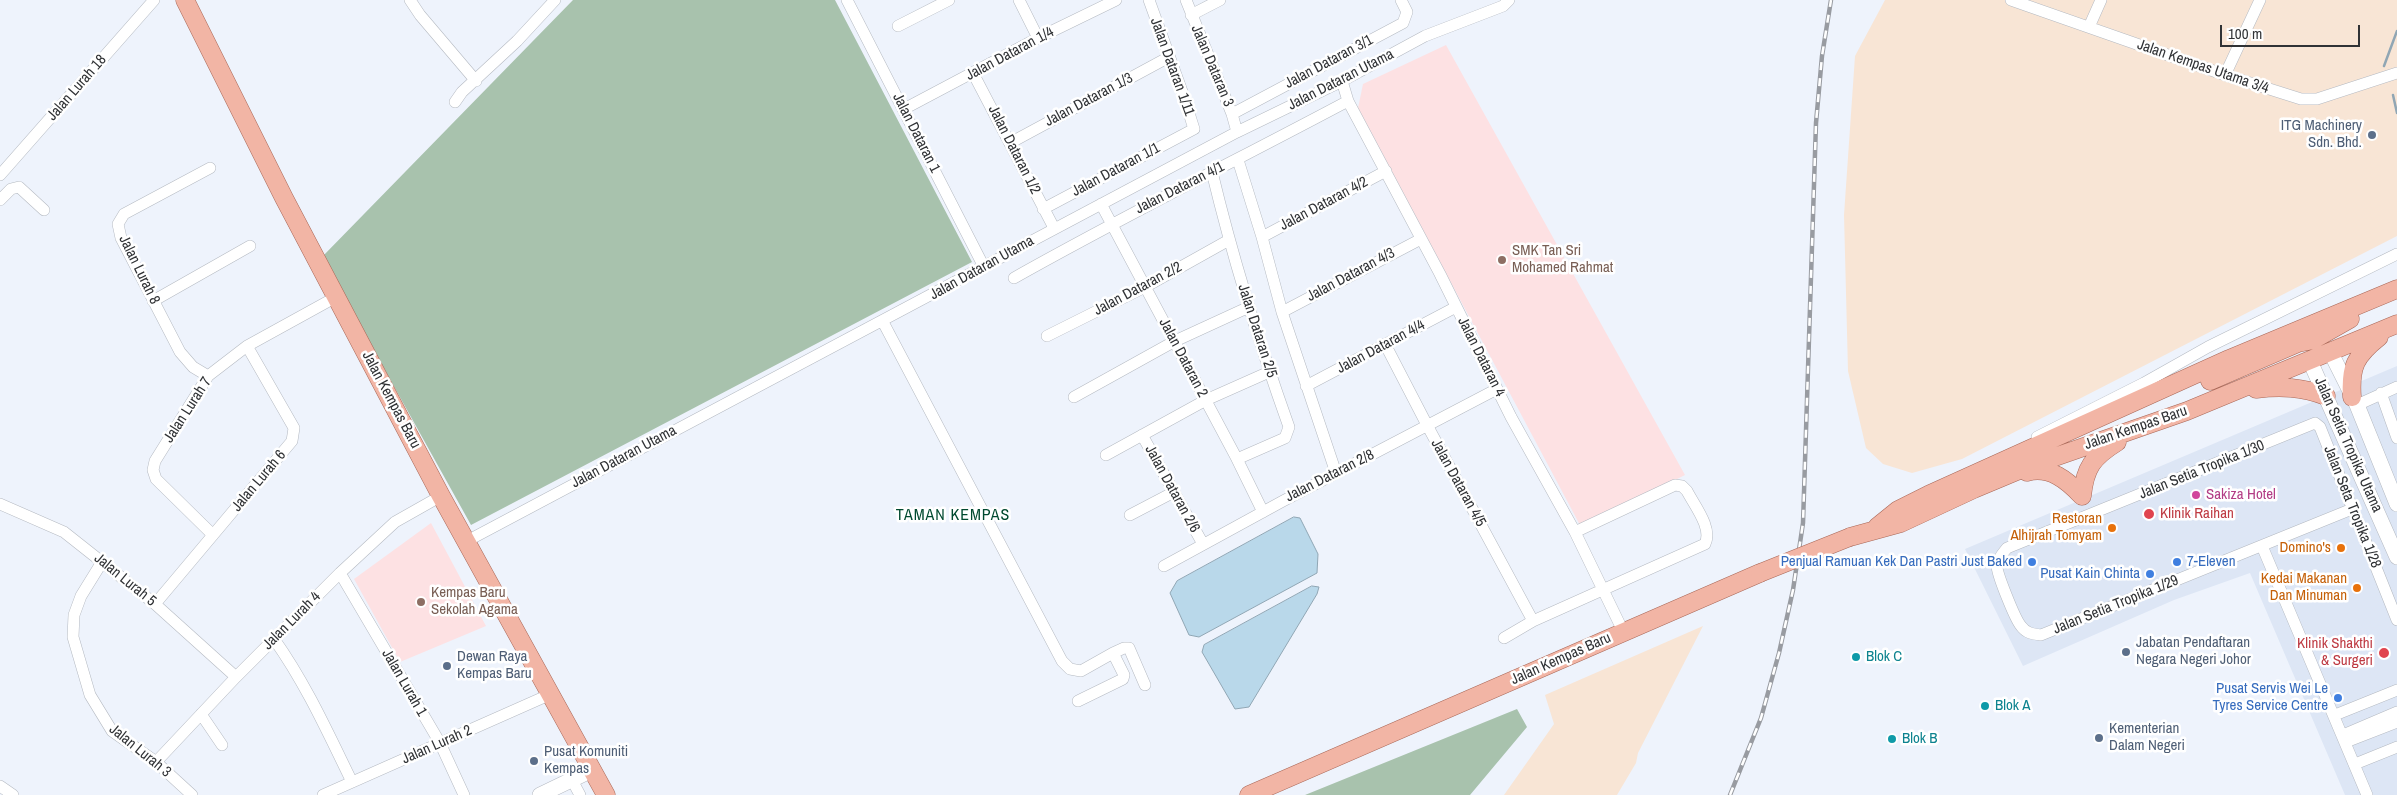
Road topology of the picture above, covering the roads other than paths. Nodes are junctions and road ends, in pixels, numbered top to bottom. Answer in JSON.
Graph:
{"nodes":[{"id":1,"x":154,"y":0,"type":"edge"},
{"id":2,"x":171,"y":0,"type":"edge"},
{"id":3,"x":410,"y":0,"type":"edge"},
{"id":4,"x":555,"y":0,"type":"edge"},
{"id":5,"x":847,"y":0,"type":"edge"},
{"id":6,"x":949,"y":0,"type":"edge"},
{"id":7,"x":1019,"y":0,"type":"edge"},
{"id":8,"x":1116,"y":0,"type":"edge"},
{"id":9,"x":1149,"y":0,"type":"edge"},
{"id":10,"x":1186,"y":0,"type":"edge"},
{"id":11,"x":1220,"y":0,"type":"edge"},
{"id":12,"x":1401,"y":0,"type":"edge"},
{"id":13,"x":2011,"y":0,"type":"edge"},
{"id":14,"x":2101,"y":0,"type":"edge"},
{"id":15,"x":2260,"y":0,"type":"edge"},
{"id":16,"x":1506,"y":3,"type":"edge"},
{"id":17,"x":188,"y":5,"type":"edge"},
{"id":18,"x":1191,"y":15,"type":"junction"},
{"id":19,"x":898,"y":26,"type":"dead end"},
{"id":20,"x":2089,"y":27,"type":"junction"},
{"id":21,"x":1038,"y":38,"type":"junction"},
{"id":22,"x":1168,"y":57,"type":"junction"},
{"id":23,"x":973,"y":72,"type":"junction"},
{"id":24,"x":2397,"y":73,"type":"edge"},
{"id":25,"x":2225,"y":75,"type":"junction"},
{"id":26,"x":1342,"y":81,"type":"junction"},
{"id":27,"x":476,"y":82,"type":"junction"},
{"id":28,"x":1348,"y":101,"type":"junction"},
{"id":29,"x":455,"y":102,"type":"dead end"},
{"id":30,"x":904,"y":109,"type":"junction"},
{"id":31,"x":1232,"y":114,"type":"junction"},
{"id":32,"x":1189,"y":131,"type":"joint"},
{"id":33,"x":1237,"y":132,"type":"junction"},
{"id":34,"x":1010,"y":143,"type":"junction"},
{"id":35,"x":1238,"y":160,"type":"junction"},
{"id":36,"x":210,"y":168,"type":"dead end"},
{"id":37,"x":1386,"y":171,"type":"junction"},
{"id":38,"x":1212,"y":172,"type":"junction"},
{"id":39,"x":0,"y":175,"type":"edge"},
{"id":40,"x":0,"y":200,"type":"edge"},
{"id":41,"x":1101,"y":204,"type":"junction"},
{"id":42,"x":1043,"y":209,"type":"junction"},
{"id":43,"x":44,"y":210,"type":"dead end"},
{"id":44,"x":1112,"y":223,"type":"junction"},
{"id":45,"x":1054,"y":228,"type":"junction"},
{"id":46,"x":1262,"y":236,"type":"junction"},
{"id":47,"x":1420,"y":239,"type":"junction"},
{"id":48,"x":1229,"y":240,"type":"junction"},
{"id":49,"x":250,"y":246,"type":"dead end"},
{"id":50,"x":2397,"y":254,"type":"edge"},
{"id":51,"x":984,"y":267,"type":"junction"},
{"id":52,"x":1014,"y":278,"type":"dead end"},
{"id":53,"x":1144,"y":287,"type":"junction"},
{"id":54,"x":2397,"y":289,"type":"edge"},
{"id":55,"x":336,"y":297,"type":"junction"},
{"id":56,"x":2397,"y":299,"type":"edge"},
{"id":57,"x":153,"y":301,"type":"junction"},
{"id":58,"x":1249,"y":307,"type":"junction"},
{"id":59,"x":1456,"y":307,"type":"junction"},
{"id":60,"x":1282,"y":312,"type":"junction"},
{"id":61,"x":883,"y":322,"type":"junction"},
{"id":62,"x":2395,"y":325,"type":"edge"},
{"id":63,"x":1047,"y":336,"type":"dead end"},
{"id":64,"x":2313,"y":340,"type":"junction"},
{"id":65,"x":1175,"y":341,"type":"junction"},
{"id":66,"x":1385,"y":344,"type":"junction"},
{"id":67,"x":247,"y":346,"type":"junction"},
{"id":68,"x":2331,"y":353,"type":"junction"},
{"id":69,"x":2310,"y":361,"type":"junction"},
{"id":70,"x":1269,"y":372,"type":"junction"},
{"id":71,"x":208,"y":376,"type":"junction"},
{"id":72,"x":1306,"y":386,"type":"junction"},
{"id":73,"x":2397,"y":387,"type":"edge"},
{"id":74,"x":1497,"y":389,"type":"junction"},
{"id":75,"x":2238,"y":391,"type":"junction"},
{"id":76,"x":2381,"y":393,"type":"junction"},
{"id":77,"x":1074,"y":396,"type":"dead end"},
{"id":78,"x":2145,"y":396,"type":"junction"},
{"id":79,"x":2326,"y":396,"type":"junction"},
{"id":80,"x":1206,"y":400,"type":"junction"},
{"id":81,"x":2354,"y":401,"type":"junction"},
{"id":82,"x":2315,"y":423,"type":"joint"},
{"id":83,"x":1427,"y":426,"type":"junction"},
{"id":84,"x":2139,"y":429,"type":"junction"},
{"id":85,"x":1142,"y":435,"type":"junction"},
{"id":86,"x":2397,"y":438,"type":"edge"},
{"id":87,"x":1106,"y":454,"type":"dead end"},
{"id":88,"x":1237,"y":459,"type":"junction"},
{"id":89,"x":1996,"y":465,"type":"junction"},
{"id":90,"x":1336,"y":473,"type":"junction"},
{"id":91,"x":1974,"y":489,"type":"junction"},
{"id":92,"x":1174,"y":492,"type":"junction"},
{"id":93,"x":441,"y":496,"type":"junction"},
{"id":94,"x":2082,"y":496,"type":"junction"},
{"id":95,"x":0,"y":504,"type":"edge"},
{"id":96,"x":2397,"y":504,"type":"edge"},
{"id":97,"x":2352,"y":509,"type":"junction"},
{"id":98,"x":1262,"y":512,"type":"junction"},
{"id":99,"x":1130,"y":515,"type":"dead end"},
{"id":100,"x":2089,"y":515,"type":"junction"},
{"id":101,"x":1875,"y":529,"type":"junction"},
{"id":102,"x":1575,"y":532,"type":"junction"},
{"id":103,"x":214,"y":535,"type":"junction"},
{"id":104,"x":467,"y":541,"type":"junction"},
{"id":105,"x":1203,"y":544,"type":"junction"},
{"id":106,"x":2262,"y":546,"type":"junction"},
{"id":107,"x":2397,"y":557,"type":"edge"},
{"id":108,"x":102,"y":562,"type":"junction"},
{"id":109,"x":1164,"y":566,"type":"dead end"},
{"id":110,"x":340,"y":573,"type":"junction"},
{"id":111,"x":1603,"y":590,"type":"junction"},
{"id":112,"x":155,"y":604,"type":"junction"},
{"id":113,"x":2397,"y":620,"type":"edge"},
{"id":114,"x":1534,"y":621,"type":"junction"},
{"id":115,"x":1624,"y":631,"type":"junction"},
{"id":116,"x":1504,"y":638,"type":"dead end"},
{"id":117,"x":274,"y":639,"type":"junction"},
{"id":118,"x":1113,"y":653,"type":"junction"},
{"id":119,"x":236,"y":677,"type":"junction"},
{"id":120,"x":1145,"y":685,"type":"dead end"},
{"id":121,"x":2397,"y":690,"type":"edge"},
{"id":122,"x":551,"y":694,"type":"junction"},
{"id":123,"x":1078,"y":701,"type":"dead end"},
{"id":124,"x":2397,"y":712,"type":"edge"},
{"id":125,"x":201,"y":714,"type":"junction"},
{"id":126,"x":2335,"y":715,"type":"junction"},
{"id":127,"x":2397,"y":722,"type":"edge"},
{"id":128,"x":2345,"y":739,"type":"junction"},
{"id":129,"x":440,"y":743,"type":"junction"},
{"id":130,"x":222,"y":744,"type":"dead end"},
{"id":131,"x":2397,"y":747,"type":"edge"},
{"id":132,"x":156,"y":762,"type":"junction"},
{"id":133,"x":2355,"y":764,"type":"junction"},
{"id":134,"x":592,"y":770,"type":"junction"},
{"id":135,"x":572,"y":780,"type":"junction"},
{"id":136,"x":352,"y":782,"type":"junction"},
{"id":137,"x":0,"y":786,"type":"edge"},
{"id":138,"x":13,"y":795,"type":"edge"},
{"id":139,"x":192,"y":795,"type":"edge"},
{"id":140,"x":323,"y":795,"type":"edge"},
{"id":141,"x":464,"y":795,"type":"edge"},
{"id":142,"x":540,"y":795,"type":"edge"},
{"id":143,"x":580,"y":795,"type":"edge"},
{"id":144,"x":606,"y":795,"type":"edge"},
{"id":145,"x":1249,"y":795,"type":"edge"},
{"id":146,"x":2367,"y":795,"type":"edge"}],
"edges":[{"from":1,"to":39,"type":"street","name":"Jalan Lurah 18"},
{"from":2,"to":17,"type":"main road"},
{"from":3,"to":27,"type":"street"},
{"from":4,"to":27,"type":"street"},
{"from":5,"to":30,"type":"street","name":"Jalan Dataran 1"},
{"from":6,"to":19,"type":"street"},
{"from":7,"to":21,"type":"street"},
{"from":8,"to":21,"type":"street","name":"Jalan Dataran 1/4"},
{"from":9,"to":22,"type":"street","name":"Jalan Dataran 1/11"},
{"from":10,"to":18,"type":"street","name":"Jalan Dataran 3"},
{"from":11,"to":18,"type":"street"},
{"from":12,"to":31,"type":"street","name":"Jalan Dataran 3/1"},
{"from":13,"to":20,"type":"street","name":"Jalan Kempas Utama 3/4"},
{"from":14,"to":20,"type":"street"},
{"from":15,"to":25,"type":"street"},
{"from":16,"to":26,"type":"street","name":"Jalan Dataran Utama"},
{"from":17,"to":55,"type":"main road","name":"Jalan Kempas Baru"},
{"from":18,"to":31,"type":"street","name":"Jalan Dataran 3"},
{"from":20,"to":25,"type":"street","name":"Jalan Kempas Utama 3/4"},
{"from":21,"to":23,"type":"street","name":"Jalan Dataran 1/4"},
{"from":22,"to":32,"type":"street","name":"Jalan Dataran 1/11"},
{"from":22,"to":34,"type":"street","name":"Jalan Dataran 1/3"},
{"from":23,"to":30,"type":"street","name":"Jalan Dataran 1/4"},
{"from":23,"to":34,"type":"street","name":"Jalan Dataran 1/2"},
{"from":24,"to":25,"type":"street","name":"Jalan Kempas Utama 3/4"},
{"from":26,"to":28,"type":"street","name":"Jalan Dataran 4"},
{"from":26,"to":33,"type":"street","name":"Jalan Dataran Utama"},
{"from":27,"to":29,"type":"street"},
{"from":28,"to":35,"type":"street","name":"Jalan Dataran 4/1"},
{"from":28,"to":37,"type":"street","name":"Jalan Dataran 4"},
{"from":30,"to":51,"type":"street","name":"Jalan Dataran 1"},
{"from":31,"to":33,"type":"street","name":"Jalan Dataran 3"},
{"from":32,"to":42,"type":"street","name":"Jalan Dataran 1/1"},
{"from":33,"to":41,"type":"street","name":"Jalan Dataran Utama"},
{"from":34,"to":42,"type":"street","name":"Jalan Dataran 1/2"},
{"from":35,"to":38,"type":"street","name":"Jalan Dataran 4/1"},
{"from":35,"to":46,"type":"street"},
{"from":36,"to":57,"type":"street","name":"Jalan Lurah 8"},
{"from":37,"to":46,"type":"street","name":"Jalan Dataran 4/2"},
{"from":37,"to":47,"type":"street","name":"Jalan Dataran 4"},
{"from":38,"to":44,"type":"street","name":"Jalan Dataran 4/1"},
{"from":38,"to":48,"type":"street","name":"Jalan Dataran 2/5"},
{"from":40,"to":43,"type":"street"},
{"from":41,"to":44,"type":"street","name":"Jalan Dataran 2"},
{"from":41,"to":45,"type":"street","name":"Jalan Dataran Utama"},
{"from":42,"to":45,"type":"street","name":"Jalan Dataran 1/2"},
{"from":44,"to":52,"type":"street","name":"Jalan Dataran 4/1"},
{"from":44,"to":53,"type":"street","name":"Jalan Dataran 2"},
{"from":45,"to":51,"type":"street","name":"Jalan Dataran Utama"},
{"from":46,"to":60,"type":"street"},
{"from":47,"to":59,"type":"street","name":"Jalan Dataran 4"},
{"from":47,"to":60,"type":"street","name":"Jalan Dataran 4/3"},
{"from":48,"to":53,"type":"street","name":"Jalan Dataran 2/2"},
{"from":48,"to":58,"type":"street","name":"Jalan Dataran 2/5"},
{"from":49,"to":57,"type":"street"},
{"from":50,"to":89,"type":"street","name":"Jalan Kempas Baru"},
{"from":51,"to":61,"type":"street","name":"Jalan Dataran Utama"},
{"from":53,"to":63,"type":"street","name":"Jalan Dataran 2/2"},
{"from":53,"to":65,"type":"street","name":"Jalan Dataran 2"},
{"from":54,"to":78,"type":"main road","name":"Jalan Kempas Baru"},
{"from":55,"to":67,"type":"street","name":"Jalan Lurah 7"},
{"from":55,"to":93,"type":"main road","name":"Jalan Kempas Baru"},
{"from":56,"to":64,"type":"main road"},
{"from":57,"to":71,"type":"street","name":"Jalan Lurah 8"},
{"from":58,"to":65,"type":"street"},
{"from":58,"to":70,"type":"street","name":"Jalan Dataran 2/5"},
{"from":59,"to":66,"type":"street","name":"Jalan Dataran 4/4"},
{"from":59,"to":74,"type":"street","name":"Jalan Dataran 4"},
{"from":60,"to":72,"type":"street"},
{"from":61,"to":104,"type":"street","name":"Jalan Dataran Utama"},
{"from":61,"to":118,"type":"street"},
{"from":62,"to":68,"type":"main road","name":"Jalan Kempas Baru"},
{"from":62,"to":81,"type":"main road"},
{"from":64,"to":68,"type":"main road"},
{"from":64,"to":69,"type":"main road"},
{"from":64,"to":78,"type":"main road"},
{"from":65,"to":77,"type":"street"},
{"from":65,"to":80,"type":"street","name":"Jalan Dataran 2"},
{"from":66,"to":72,"type":"street","name":"Jalan Dataran 4/4"},
{"from":66,"to":83,"type":"street","name":"Jalan Dataran 4/5"},
{"from":67,"to":71,"type":"street","name":"Jalan Lurah 7"},
{"from":67,"to":103,"type":"street","name":"Jalan Lurah 6"},
{"from":68,"to":69,"type":"main road","name":"Jalan Kempas Baru"},
{"from":68,"to":81,"type":"main road","name":"Jalan Setia Tropika Utama"},
{"from":69,"to":75,"type":"main road","name":"Jalan Kempas Baru"},
{"from":69,"to":79,"type":"main road","name":"Jalan Setia Tropika Utama"},
{"from":70,"to":80,"type":"street"},
{"from":70,"to":88,"type":"street","name":"Jalan Dataran 2/5"},
{"from":71,"to":103,"type":"street","name":"Jalan Lurah 7"},
{"from":72,"to":90,"type":"street"},
{"from":73,"to":76,"type":"street"},
{"from":74,"to":83,"type":"street","name":"Jalan Dataran 2/8"},
{"from":74,"to":102,"type":"street","name":"Jalan Dataran 4"},
{"from":75,"to":79,"type":"main road"},
{"from":75,"to":84,"type":"main road","name":"Jalan Kempas Baru"},
{"from":76,"to":81,"type":"street"},
{"from":76,"to":86,"type":"street"},
{"from":78,"to":89,"type":"main road","name":"Jalan Kempas Baru"},
{"from":79,"to":107,"type":"main road","name":"Jalan Setia Tropika Utama"},
{"from":80,"to":85,"type":"street"},
{"from":80,"to":88,"type":"street","name":"Jalan Dataran 2"},
{"from":81,"to":96,"type":"main road","name":"Jalan Setia Tropika Utama"},
{"from":82,"to":97,"type":"street","name":"Jalan Seta Tropika 1/28"},
{"from":82,"to":100,"type":"street","name":"Jalan Setia Tropika 1/30"},
{"from":83,"to":90,"type":"street","name":"Jalan Dataran 2/8"},
{"from":83,"to":114,"type":"street","name":"Jalan Dataran 4/5"},
{"from":84,"to":91,"type":"main road","name":"Jalan Kempas Baru"},
{"from":84,"to":94,"type":"main road"},
{"from":85,"to":87,"type":"street"},
{"from":85,"to":92,"type":"street","name":"Jalan Dataran 2/6"},
{"from":88,"to":98,"type":"street","name":"Jalan Dataran 2"},
{"from":89,"to":101,"type":"main road","name":"Jalan Kempas Baru"},
{"from":90,"to":98,"type":"street","name":"Jalan Dataran 2/8"},
{"from":91,"to":94,"type":"main road"},
{"from":91,"to":101,"type":"main road","name":"Jalan Kempas Baru"},
{"from":92,"to":99,"type":"street"},
{"from":92,"to":105,"type":"street","name":"Jalan Dataran 2/6"},
{"from":93,"to":104,"type":"main road","name":"Jalan Kempas Baru"},
{"from":93,"to":110,"type":"street","name":"Jalan Lurah 4"},
{"from":94,"to":100,"type":"street"},
{"from":95,"to":108,"type":"street","name":"Jalan Lurah 5"},
{"from":97,"to":106,"type":"street","name":"Jalan Setia Tropika 1/29"},
{"from":97,"to":113,"type":"street","name":"Jalan Seta Tropika 1/28"},
{"from":98,"to":105,"type":"street","name":"Jalan Dataran 2/8"},
{"from":100,"to":106,"type":"street","name":"Jalan Setia Tropika 1/29"},
{"from":101,"to":115,"type":"main road","name":"Jalan Kempas Baru","bridge":true},
{"from":102,"to":111,"type":"street","name":"Jalan Dataran 4"},
{"from":102,"to":111,"type":"street"},
{"from":103,"to":112,"type":"street","name":"Jalan Lurah 6"},
{"from":104,"to":122,"type":"main road","name":"Jalan Kempas Baru"},
{"from":105,"to":109,"type":"street","name":"Jalan Dataran 2/8"},
{"from":106,"to":126,"type":"street"},
{"from":108,"to":112,"type":"street","name":"Jalan Lurah 5"},
{"from":108,"to":132,"type":"street","name":"Jalan Lurah 3"},
{"from":110,"to":117,"type":"street","name":"Jalan Lurah 4"},
{"from":110,"to":129,"type":"street","name":"Jalan Lurah 1"},
{"from":111,"to":114,"type":"street"},
{"from":111,"to":115,"type":"street","name":"Jalan Dataran 4"},
{"from":112,"to":119,"type":"street","name":"Jalan Lurah 5"},
{"from":114,"to":116,"type":"street"},
{"from":115,"to":145,"type":"main road","name":"Jalan Kempas Baru"},
{"from":117,"to":119,"type":"street","name":"Jalan Lurah 4"},
{"from":117,"to":136,"type":"street"},
{"from":118,"to":120,"type":"street"},
{"from":118,"to":123,"type":"street"},
{"from":119,"to":125,"type":"street","name":"Jalan Lurah 4"},
{"from":121,"to":126,"type":"street"},
{"from":122,"to":129,"type":"street","name":"Jalan Lurah 2"},
{"from":122,"to":134,"type":"main road","name":"Jalan Kempas Baru"},
{"from":124,"to":128,"type":"street"},
{"from":125,"to":130,"type":"street"},
{"from":125,"to":132,"type":"street","name":"Jalan Lurah 4"},
{"from":126,"to":128,"type":"street"},
{"from":127,"to":128,"type":"street"},
{"from":128,"to":133,"type":"street"},
{"from":129,"to":136,"type":"street","name":"Jalan Lurah 2"},
{"from":129,"to":141,"type":"street","name":"Jalan Lurah 1"},
{"from":131,"to":133,"type":"street"},
{"from":132,"to":139,"type":"street","name":"Jalan Lurah 3"},
{"from":133,"to":146,"type":"street"},
{"from":134,"to":135,"type":"main road"},
{"from":134,"to":144,"type":"main road","name":"Jalan Kempas Baru"},
{"from":135,"to":142,"type":"main road"},
{"from":135,"to":143,"type":"street"},
{"from":136,"to":140,"type":"street","name":"Jalan Lurah 2"},
{"from":137,"to":138,"type":"street"}]}
